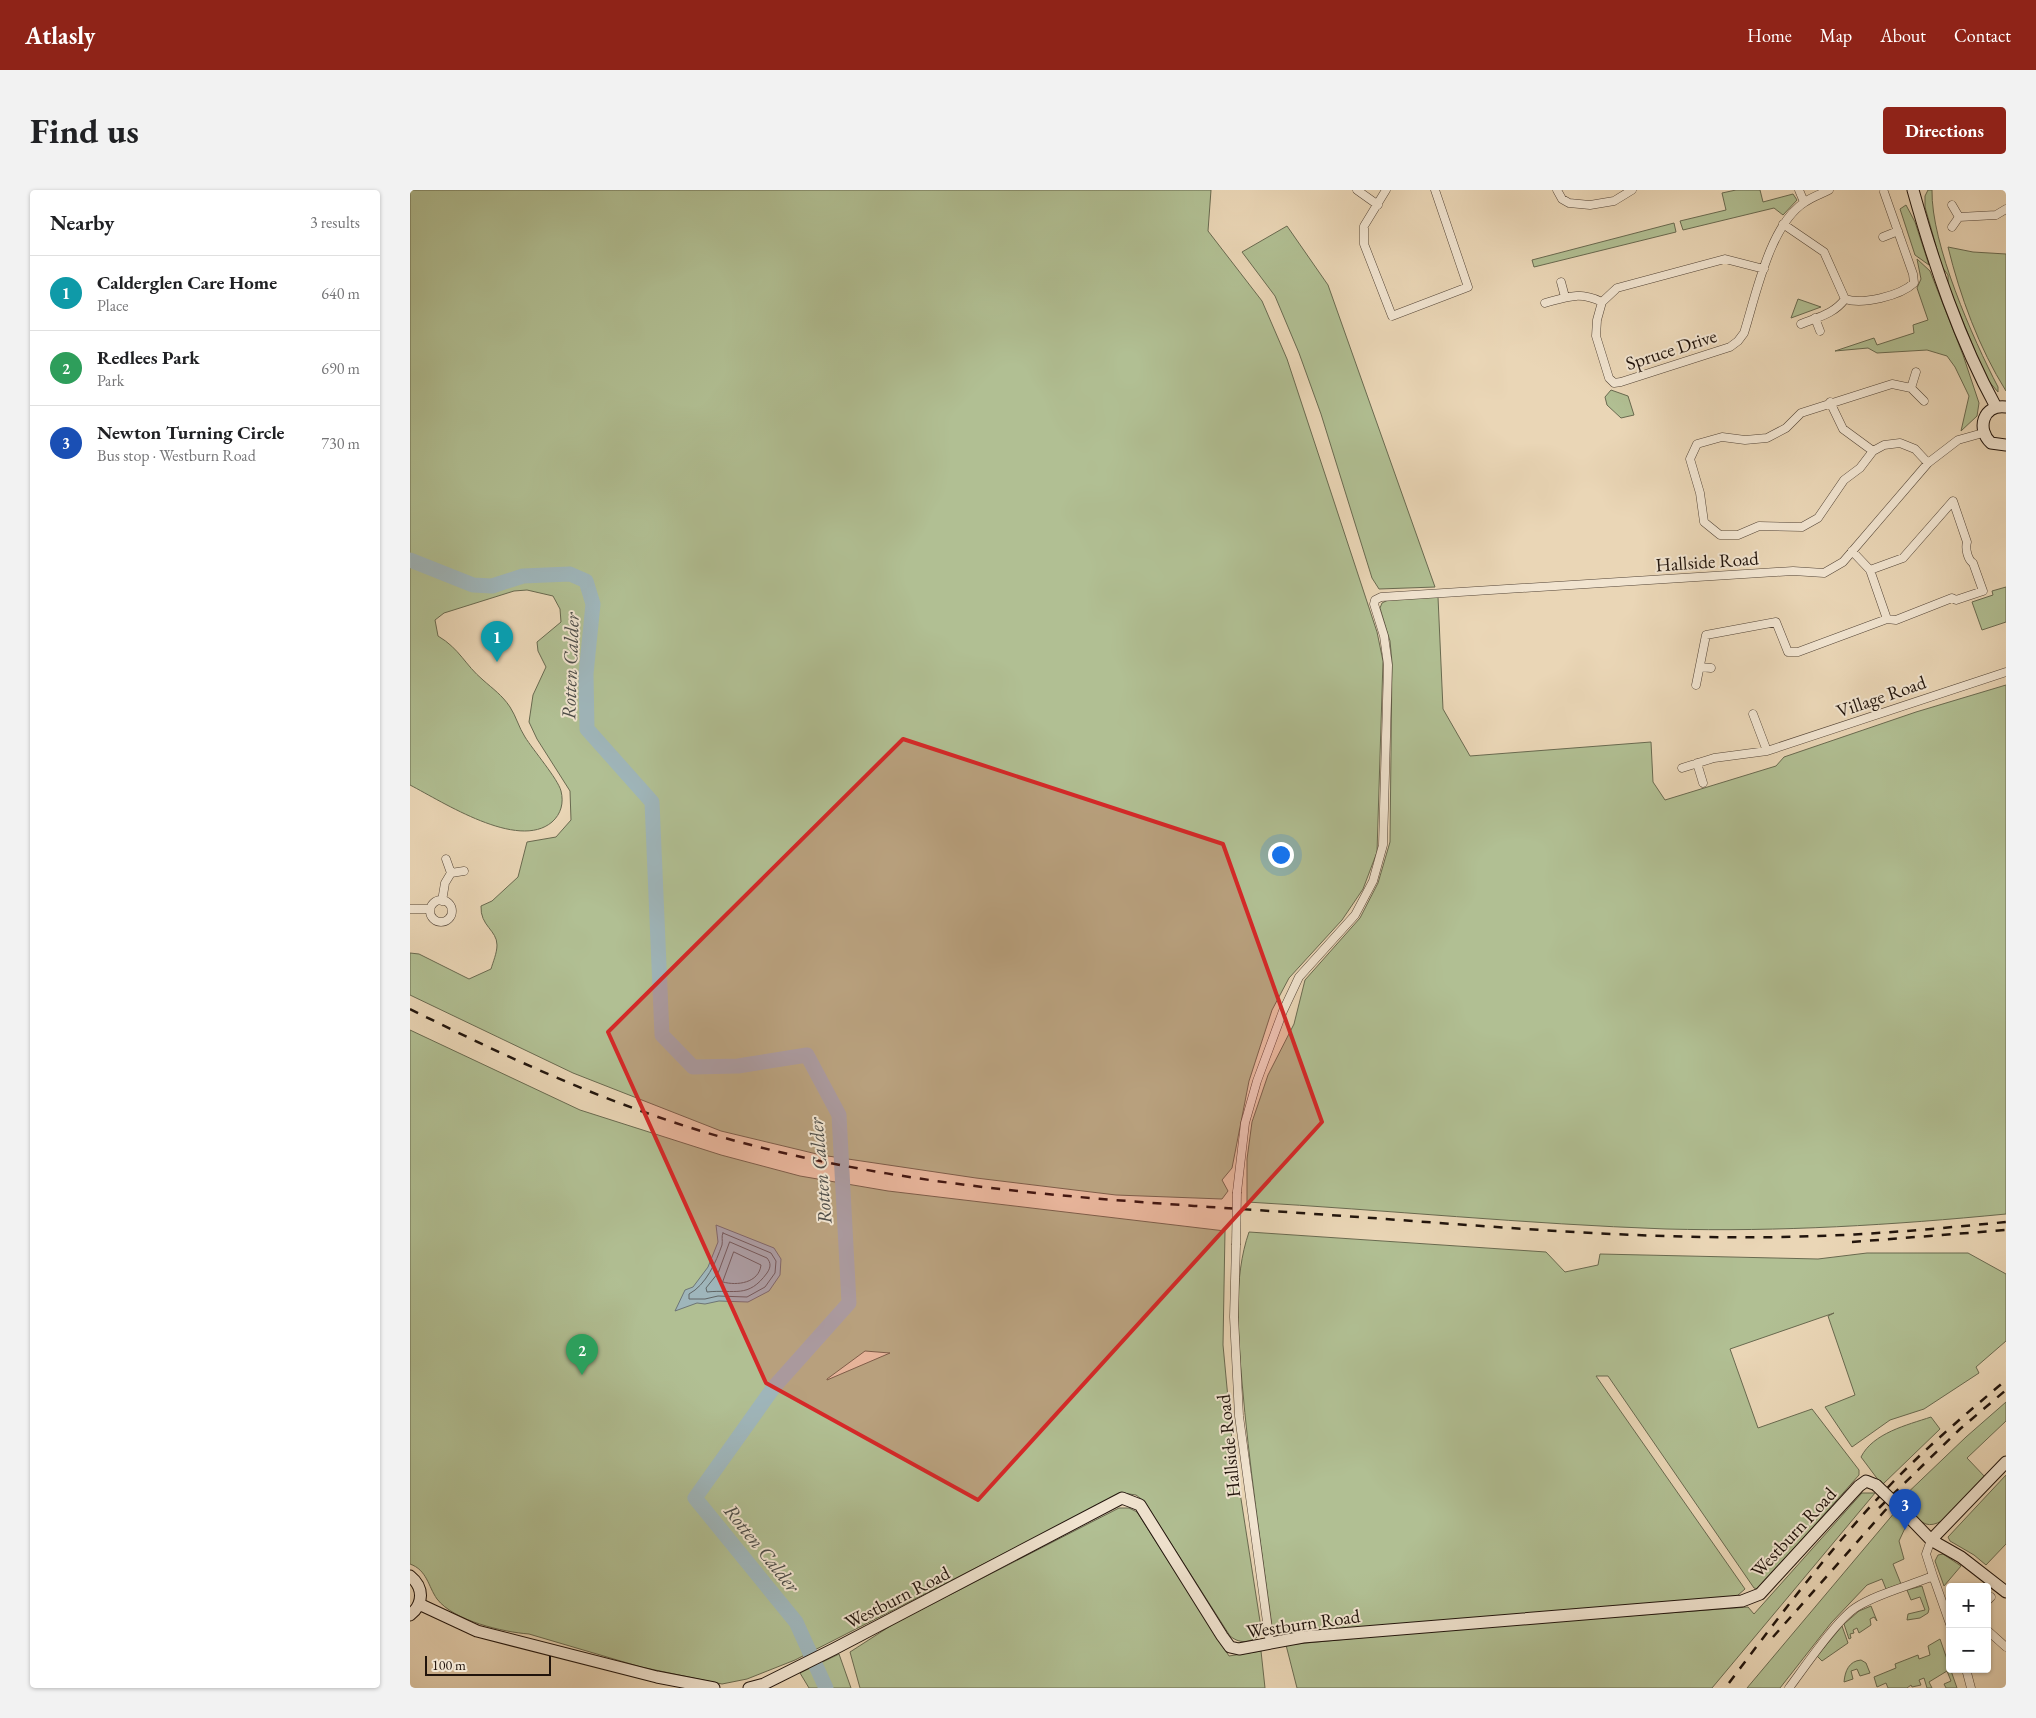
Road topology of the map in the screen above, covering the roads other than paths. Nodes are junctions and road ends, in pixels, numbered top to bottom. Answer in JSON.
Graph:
{"nodes":[{"id":1,"x":1357,"y":190,"type":"edge"},
{"id":2,"x":1386,"y":190,"type":"edge"},
{"id":3,"x":1435,"y":190,"type":"edge"},
{"id":4,"x":1557,"y":190,"type":"edge"},
{"id":5,"x":1632,"y":190,"type":"edge"},
{"id":6,"x":1799,"y":190,"type":"edge"},
{"id":7,"x":1830,"y":190,"type":"edge"},
{"id":8,"x":1913,"y":190,"type":"edge"},
{"id":9,"x":1884,"y":192,"type":"dead end"},
{"id":10,"x":1804,"y":202,"type":"junction"},
{"id":11,"x":1378,"y":205,"type":"junction"},
{"id":12,"x":1952,"y":205,"type":"dead end"},
{"id":13,"x":2006,"y":209,"type":"edge"},
{"id":14,"x":1959,"y":217,"type":"junction"},
{"id":15,"x":1783,"y":224,"type":"junction"},
{"id":16,"x":1952,"y":227,"type":"dead end"},
{"id":17,"x":1898,"y":231,"type":"junction"},
{"id":18,"x":1883,"y":237,"type":"dead end"},
{"id":19,"x":1764,"y":269,"type":"junction"},
{"id":20,"x":1561,"y":282,"type":"dead end"},
{"id":21,"x":1565,"y":297,"type":"junction"},
{"id":22,"x":1845,"y":299,"type":"junction"},
{"id":23,"x":1602,"y":302,"type":"junction"},
{"id":24,"x":1544,"y":303,"type":"dead end"},
{"id":25,"x":1816,"y":318,"type":"junction"},
{"id":26,"x":1801,"y":324,"type":"dead end"},
{"id":27,"x":1820,"y":331,"type":"dead end"},
{"id":28,"x":1916,"y":372,"type":"dead end"},
{"id":29,"x":1911,"y":388,"type":"junction"},
{"id":30,"x":1924,"y":401,"type":"dead end"},
{"id":31,"x":1830,"y":402,"type":"junction"},
{"id":32,"x":2001,"y":407,"type":"edge"},
{"id":33,"x":1983,"y":433,"type":"junction"},
{"id":34,"x":2005,"y":446,"type":"edge"},
{"id":35,"x":1872,"y":451,"type":"junction"},
{"id":36,"x":1928,"y":463,"type":"junction"},
{"id":37,"x":1852,"y":551,"type":"junction"},
{"id":38,"x":1870,"y":570,"type":"junction"},
{"id":39,"x":1887,"y":619,"type":"junction"},
{"id":40,"x":1700,"y":667,"type":"junction"},
{"id":41,"x":1711,"y":668,"type":"dead end"},
{"id":42,"x":2006,"y":672,"type":"edge"},
{"id":43,"x":1696,"y":685,"type":"dead end"},
{"id":44,"x":1754,"y":714,"type":"dead end"},
{"id":45,"x":1766,"y":751,"type":"junction"},
{"id":46,"x":1697,"y":763,"type":"junction"},
{"id":47,"x":1682,"y":768,"type":"dead end"},
{"id":48,"x":1703,"y":783,"type":"dead end"},
{"id":49,"x":446,"y":859,"type":"dead end"},
{"id":50,"x":464,"y":871,"type":"dead end"},
{"id":51,"x":451,"y":873,"type":"junction"},
{"id":52,"x":442,"y":901,"type":"junction"},
{"id":53,"x":410,"y":909,"type":"edge"},
{"id":54,"x":430,"y":909,"type":"junction"},
{"id":55,"x":2006,"y":1462,"type":"edge"},
{"id":56,"x":1931,"y":1540,"type":"junction"},
{"id":57,"x":410,"y":1576,"type":"edge"},
{"id":58,"x":1933,"y":1576,"type":"junction"},
{"id":59,"x":2006,"y":1592,"type":"edge"},
{"id":60,"x":419,"y":1604,"type":"junction"},
{"id":61,"x":1946,"y":1613,"type":"edge"},
{"id":62,"x":410,"y":1615,"type":"edge"},
{"id":63,"x":1991,"y":1634,"type":"edge"},
{"id":64,"x":1270,"y":1644,"type":"junction"},
{"id":65,"x":2006,"y":1647,"type":"edge"},
{"id":66,"x":1967,"y":1673,"type":"edge"},
{"id":67,"x":714,"y":1688,"type":"edge"},
{"id":68,"x":749,"y":1688,"type":"edge"},
{"id":69,"x":1789,"y":1688,"type":"edge"},
{"id":70,"x":1971,"y":1688,"type":"edge"}],
"edges":[{"from":1,"to":11,"type":"street"},
{"from":2,"to":11,"type":"street"},
{"from":3,"to":11,"type":"street"},
{"from":4,"to":5,"type":"street"},
{"from":6,"to":10,"type":"street"},
{"from":7,"to":10,"type":"street","name":"Spruce Drive"},
{"from":8,"to":32,"type":"street"},
{"from":9,"to":17,"type":"street"},
{"from":10,"to":15,"type":"street","name":"Spruce Drive"},
{"from":12,"to":14,"type":"street"},
{"from":13,"to":14,"type":"street"},
{"from":14,"to":16,"type":"street"},
{"from":15,"to":19,"type":"street","name":"Spruce Drive"},
{"from":15,"to":22,"type":"street"},
{"from":17,"to":18,"type":"street"},
{"from":17,"to":22,"type":"street"},
{"from":19,"to":23,"type":"street"},
{"from":19,"to":23,"type":"street","name":"Spruce Drive"},
{"from":20,"to":21,"type":"street"},
{"from":21,"to":23,"type":"street"},
{"from":21,"to":24,"type":"street"},
{"from":22,"to":25,"type":"street"},
{"from":25,"to":26,"type":"street"},
{"from":25,"to":27,"type":"street"},
{"from":28,"to":29,"type":"street"},
{"from":29,"to":30,"type":"street"},
{"from":29,"to":31,"type":"street"},
{"from":31,"to":35,"type":"street"},
{"from":31,"to":35,"type":"street"},
{"from":32,"to":33,"type":"street"},
{"from":33,"to":34,"type":"street"},
{"from":33,"to":36,"type":"street","name":"Hallside Road"},
{"from":35,"to":36,"type":"street"},
{"from":36,"to":37,"type":"street","name":"Hallside Road"},
{"from":37,"to":38,"type":"street"},
{"from":37,"to":64,"type":"street","name":"Hallside Road","bridge":true},
{"from":38,"to":39,"type":"street"},
{"from":38,"to":39,"type":"street"},
{"from":39,"to":40,"type":"street"},
{"from":40,"to":41,"type":"street"},
{"from":40,"to":43,"type":"street"},
{"from":42,"to":45,"type":"street","name":"Village Road"},
{"from":44,"to":45,"type":"street"},
{"from":45,"to":46,"type":"street","name":"Village Road"},
{"from":46,"to":47,"type":"street","name":"Village Road"},
{"from":46,"to":48,"type":"street"},
{"from":49,"to":51,"type":"street"},
{"from":50,"to":51,"type":"street"},
{"from":51,"to":52,"type":"street"},
{"from":52,"to":54,"type":"street"},
{"from":52,"to":54,"type":"street"},
{"from":53,"to":54,"type":"street"},
{"from":55,"to":56,"type":"street"},
{"from":56,"to":58,"type":"street"},
{"from":56,"to":59,"type":"street"},
{"from":56,"to":64,"type":"street","name":"Westburn Road","bridge":true},
{"from":57,"to":60,"type":"street"},
{"from":58,"to":61,"type":"street"},
{"from":58,"to":69,"type":"street"},
{"from":60,"to":62,"type":"street"},
{"from":60,"to":67,"type":"street"},
{"from":63,"to":65,"type":"street"},
{"from":64,"to":68,"type":"street","name":"Westburn Road"},
{"from":66,"to":70,"type":"street"}]}
